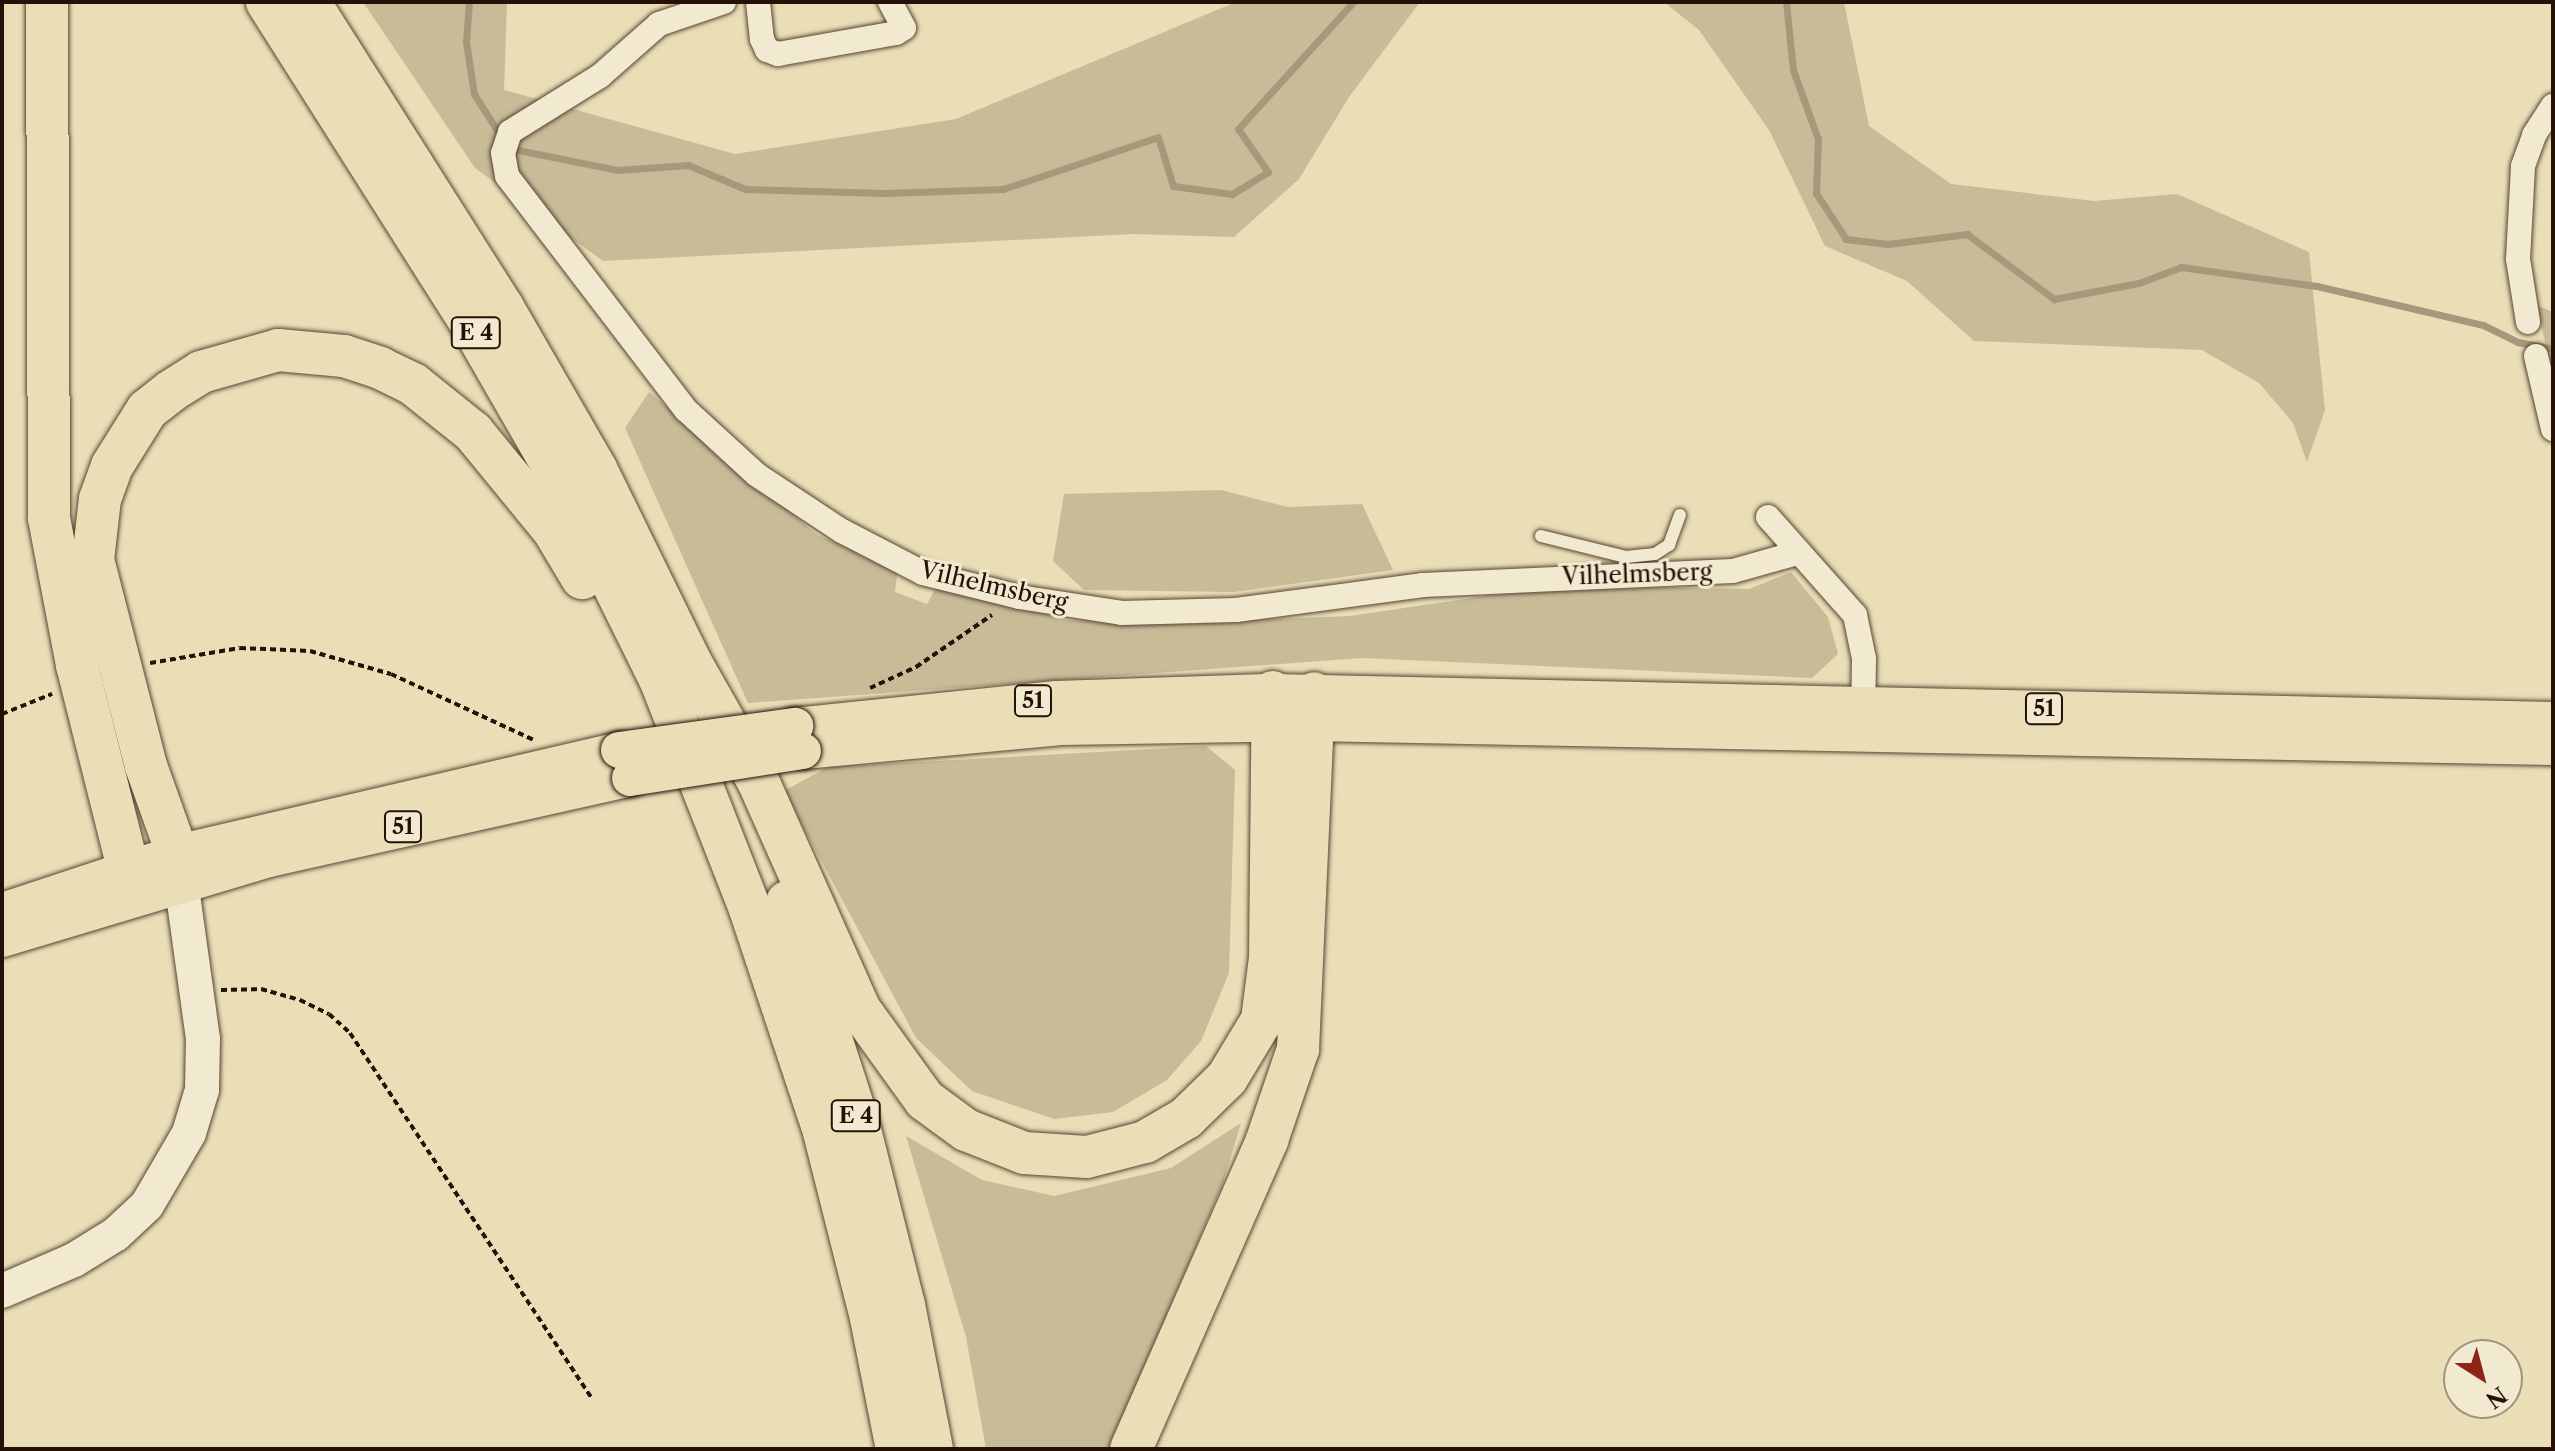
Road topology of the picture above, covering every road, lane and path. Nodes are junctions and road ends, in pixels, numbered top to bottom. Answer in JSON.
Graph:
{"nodes":[{"id":1,"x":47,"y":2,"type":"edge"},
{"id":2,"x":267,"y":2,"type":"edge"},
{"id":3,"x":309,"y":2,"type":"edge"},
{"id":4,"x":724,"y":2,"type":"edge"},
{"id":5,"x":758,"y":2,"type":"edge"},
{"id":6,"x":890,"y":2,"type":"edge"},
{"id":7,"x":2553,"y":106,"type":"edge"},
{"id":8,"x":2528,"y":322,"type":"dead end"},
{"id":9,"x":2536,"y":356,"type":"dead end"},
{"id":10,"x":2553,"y":429,"type":"edge"},
{"id":11,"x":1680,"y":515,"type":"dead end"},
{"id":12,"x":1768,"y":517,"type":"dead end"},
{"id":13,"x":1541,"y":536,"type":"dead end"},
{"id":14,"x":1797,"y":553,"type":"junction"},
{"id":15,"x":1014,"y":595,"type":"junction"},
{"id":16,"x":691,"y":663,"type":"junction"},
{"id":17,"x":143,"y":665,"type":"dead end"},
{"id":18,"x":866,"y":689,"type":"dead end"},
{"id":19,"x":58,"y":691,"type":"dead end"},
{"id":20,"x":1293,"y":708,"type":"junction"},
{"id":21,"x":3,"y":714,"type":"edge"},
{"id":22,"x":1863,"y":719,"type":"junction"},
{"id":23,"x":2553,"y":720,"type":"edge"},
{"id":24,"x":539,"y":742,"type":"dead end"},
{"id":25,"x":2553,"y":747,"type":"edge"},
{"id":26,"x":738,"y":874,"type":"junction"},
{"id":27,"x":158,"y":875,"type":"junction"},
{"id":28,"x":2,"y":911,"type":"edge"},
{"id":29,"x":2,"y":939,"type":"edge"},
{"id":30,"x":194,"y":981,"type":"junction"},
{"id":31,"x":2,"y":1291,"type":"edge"},
{"id":32,"x":591,"y":1397,"type":"dead end"},
{"id":33,"x":897,"y":1449,"type":"edge"},
{"id":34,"x":932,"y":1449,"type":"edge"},
{"id":35,"x":1131,"y":1449,"type":"edge"}],
"edges":[{"from":1,"to":27,"type":"highway"},
{"from":2,"to":26,"type":"highway","number":"E 4"},
{"from":3,"to":16,"type":"highway","number":"E 4"},
{"from":4,"to":15,"type":"street","name":"Vilhelmsberg"},
{"from":5,"to":6,"type":"street"},
{"from":7,"to":8,"type":"street"},
{"from":9,"to":10,"type":"street"},
{"from":11,"to":13,"type":"lane"},
{"from":12,"to":14,"type":"street"},
{"from":14,"to":15,"type":"street","name":"Vilhelmsberg"},
{"from":14,"to":22,"type":"street"},
{"from":15,"to":18,"type":"path"},
{"from":16,"to":20,"type":"highway"},
{"from":16,"to":34,"type":"highway","number":"E 4"},
{"from":17,"to":24,"type":"path"},
{"from":19,"to":21,"type":"path"},
{"from":20,"to":22,"type":"main road","number":"51"},
{"from":20,"to":27,"type":"main road","number":"51","bridge":true},
{"from":20,"to":35,"type":"highway"},
{"from":22,"to":23,"type":"main road","number":"51"},
{"from":22,"to":25,"type":"main road","number":"51"},
{"from":26,"to":27,"type":"highway"},
{"from":26,"to":33,"type":"highway","number":"E 4"},
{"from":27,"to":28,"type":"main road","number":"51"},
{"from":27,"to":29,"type":"main road","number":"51"},
{"from":27,"to":30,"type":"street"},
{"from":30,"to":31,"type":"street"},
{"from":30,"to":32,"type":"path"}]}
